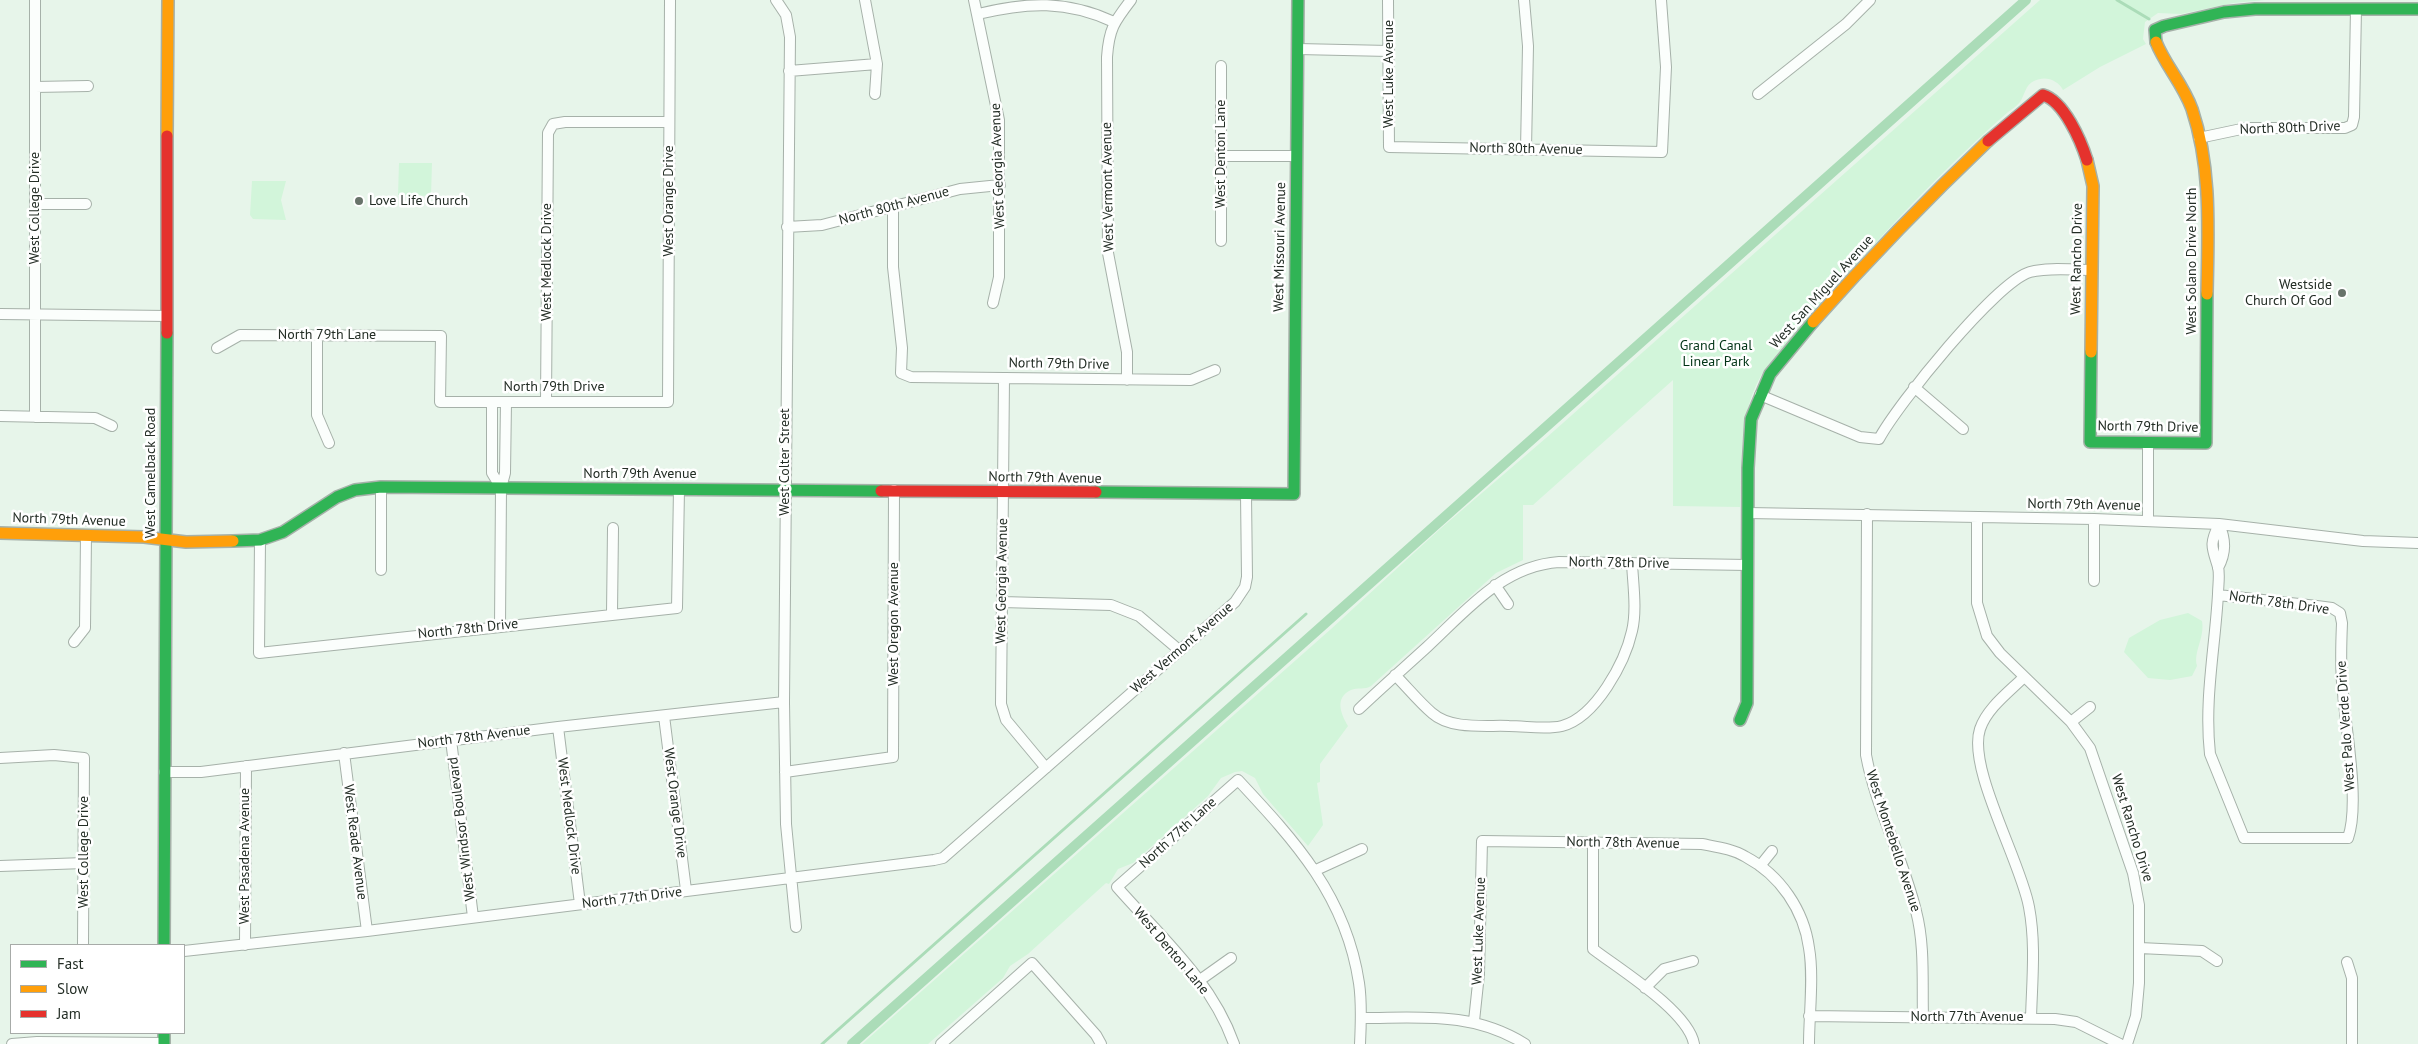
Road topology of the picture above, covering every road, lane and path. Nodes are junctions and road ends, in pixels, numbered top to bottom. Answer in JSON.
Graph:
{"nodes":[{"id":1,"x":35,"y":0,"type":"edge"},
{"id":2,"x":168,"y":0,"type":"edge"},
{"id":3,"x":670,"y":0,"type":"edge"},
{"id":4,"x":776,"y":0,"type":"edge"},
{"id":5,"x":865,"y":0,"type":"edge"},
{"id":6,"x":974,"y":0,"type":"edge"},
{"id":7,"x":1131,"y":0,"type":"edge"},
{"id":8,"x":1298,"y":0,"type":"edge"},
{"id":9,"x":1388,"y":0,"type":"edge"},
{"id":10,"x":1524,"y":0,"type":"edge"},
{"id":11,"x":1661,"y":0,"type":"edge"},
{"id":12,"x":1870,"y":0,"type":"edge"},
{"id":13,"x":2356,"y":9,"type":"junction"},
{"id":14,"x":2418,"y":9,"type":"edge"},
{"id":15,"x":978,"y":14,"type":"junction"},
{"id":16,"x":1114,"y":22,"type":"junction"},
{"id":17,"x":1298,"y":49,"type":"junction"},
{"id":18,"x":1389,"y":51,"type":"junction"},
{"id":19,"x":877,"y":64,"type":"junction"},
{"id":20,"x":1221,"y":66,"type":"dead end"},
{"id":21,"x":789,"y":71,"type":"junction"},
{"id":22,"x":35,"y":86,"type":"junction"},
{"id":23,"x":88,"y":86,"type":"dead end"},
{"id":24,"x":875,"y":94,"type":"dead end"},
{"id":25,"x":1758,"y":94,"type":"dead end"},
{"id":26,"x":2043,"y":95,"type":"joint"},
{"id":27,"x":669,"y":122,"type":"junction"},
{"id":28,"x":2200,"y":138,"type":"junction"},
{"id":29,"x":1390,"y":147,"type":"joint"},
{"id":30,"x":1526,"y":149,"type":"junction"},
{"id":31,"x":1221,"y":156,"type":"junction"},
{"id":32,"x":1297,"y":156,"type":"junction"},
{"id":33,"x":1000,"y":185,"type":"junction"},
{"id":34,"x":35,"y":204,"type":"junction"},
{"id":35,"x":86,"y":204,"type":"dead end"},
{"id":36,"x":893,"y":205,"type":"junction"},
{"id":37,"x":787,"y":228,"type":"junction"},
{"id":38,"x":1221,"y":241,"type":"dead end"},
{"id":39,"x":2092,"y":270,"type":"junction"},
{"id":40,"x":993,"y":303,"type":"dead end"},
{"id":41,"x":0,"y":314,"type":"edge"},
{"id":42,"x":35,"y":314,"type":"junction"},
{"id":43,"x":167,"y":316,"type":"junction"},
{"id":44,"x":316,"y":335,"type":"junction"},
{"id":45,"x":217,"y":348,"type":"dead end"},
{"id":46,"x":1215,"y":370,"type":"dead end"},
{"id":47,"x":1004,"y":378,"type":"junction"},
{"id":48,"x":1127,"y":380,"type":"junction"},
{"id":49,"x":1914,"y":387,"type":"junction"},
{"id":50,"x":1760,"y":394,"type":"junction"},
{"id":51,"x":440,"y":402,"type":"joint"},
{"id":52,"x":492,"y":402,"type":"junction"},
{"id":53,"x":506,"y":402,"type":"junction"},
{"id":54,"x":546,"y":402,"type":"junction"},
{"id":55,"x":668,"y":402,"type":"joint"},
{"id":56,"x":0,"y":416,"type":"edge"},
{"id":57,"x":35,"y":417,"type":"junction"},
{"id":58,"x":112,"y":426,"type":"dead end"},
{"id":59,"x":1963,"y":429,"type":"dead end"},
{"id":60,"x":2090,"y":442,"type":"joint"},
{"id":61,"x":2148,"y":442,"type":"junction"},
{"id":62,"x":329,"y":443,"type":"dead end"},
{"id":63,"x":2206,"y":443,"type":"joint"},
{"id":64,"x":381,"y":487,"type":"junction"},
{"id":65,"x":501,"y":488,"type":"junction"},
{"id":66,"x":679,"y":489,"type":"junction"},
{"id":67,"x":785,"y":489,"type":"junction"},
{"id":68,"x":894,"y":490,"type":"junction"},
{"id":69,"x":1003,"y":492,"type":"junction"},
{"id":70,"x":1294,"y":494,"type":"joint"},
{"id":71,"x":1246,"y":495,"type":"junction"},
{"id":72,"x":1748,"y":513,"type":"junction"},
{"id":73,"x":1867,"y":514,"type":"junction"},
{"id":74,"x":1976,"y":517,"type":"junction"},
{"id":75,"x":2094,"y":519,"type":"junction"},
{"id":76,"x":2148,"y":521,"type":"junction"},
{"id":77,"x":2219,"y":524,"type":"junction"},
{"id":78,"x":613,"y":528,"type":"dead end"},
{"id":79,"x":0,"y":533,"type":"edge"},
{"id":80,"x":86,"y":535,"type":"junction"},
{"id":81,"x":165,"y":540,"type":"junction"},
{"id":82,"x":260,"y":540,"type":"junction"},
{"id":83,"x":2418,"y":543,"type":"edge"},
{"id":84,"x":1632,"y":563,"type":"junction"},
{"id":85,"x":1748,"y":565,"type":"junction"},
{"id":86,"x":381,"y":570,"type":"dead end"},
{"id":87,"x":2094,"y":581,"type":"dead end"},
{"id":88,"x":1495,"y":585,"type":"junction"},
{"id":89,"x":2218,"y":595,"type":"junction"},
{"id":90,"x":1002,"y":602,"type":"junction"},
{"id":91,"x":1508,"y":604,"type":"dead end"},
{"id":92,"x":2340,"y":613,"type":"joint"},
{"id":93,"x":612,"y":614,"type":"junction"},
{"id":94,"x":500,"y":626,"type":"junction"},
{"id":95,"x":74,"y":642,"type":"dead end"},
{"id":96,"x":1179,"y":650,"type":"junction"},
{"id":97,"x":1395,"y":675,"type":"junction"},
{"id":98,"x":2024,"y":677,"type":"junction"},
{"id":99,"x":784,"y":702,"type":"junction"},
{"id":100,"x":2090,"y":707,"type":"dead end"},
{"id":101,"x":1359,"y":709,"type":"dead end"},
{"id":102,"x":664,"y":716,"type":"junction"},
{"id":103,"x":1740,"y":720,"type":"dead end"},
{"id":104,"x":2071,"y":722,"type":"junction"},
{"id":105,"x":558,"y":727,"type":"junction"},
{"id":106,"x":451,"y":740,"type":"junction"},
{"id":107,"x":344,"y":753,"type":"junction"},
{"id":108,"x":0,"y":758,"type":"edge"},
{"id":109,"x":246,"y":766,"type":"junction"},
{"id":110,"x":1046,"y":768,"type":"junction"},
{"id":111,"x":164,"y":772,"type":"junction"},
{"id":112,"x":785,"y":772,"type":"junction"},
{"id":113,"x":1482,"y":841,"type":"joint"},
{"id":114,"x":1593,"y":842,"type":"junction"},
{"id":115,"x":1362,"y":849,"type":"dead end"},
{"id":116,"x":1772,"y":851,"type":"dead end"},
{"id":117,"x":84,"y":863,"type":"junction"},
{"id":118,"x":0,"y":866,"type":"edge"},
{"id":119,"x":1760,"y":866,"type":"junction"},
{"id":120,"x":1316,"y":870,"type":"junction"},
{"id":121,"x":790,"y":878,"type":"junction"},
{"id":122,"x":1117,"y":887,"type":"joint"},
{"id":123,"x":686,"y":890,"type":"junction"},
{"id":124,"x":580,"y":904,"type":"junction"},
{"id":125,"x":472,"y":917,"type":"junction"},
{"id":126,"x":796,"y":927,"type":"dead end"},
{"id":127,"x":367,"y":931,"type":"junction"},
{"id":128,"x":83,"y":944,"type":"edge"},
{"id":129,"x":164,"y":944,"type":"edge"},
{"id":130,"x":245,"y":945,"type":"junction"},
{"id":131,"x":2140,"y":948,"type":"junction"},
{"id":132,"x":185,"y":951,"type":"edge"},
{"id":133,"x":1231,"y":958,"type":"dead end"},
{"id":134,"x":1693,"y":961,"type":"dead end"},
{"id":135,"x":2217,"y":961,"type":"dead end"},
{"id":136,"x":2346,"y":962,"type":"dead end"},
{"id":137,"x":1200,"y":980,"type":"junction"},
{"id":138,"x":1645,"y":988,"type":"junction"},
{"id":139,"x":1809,"y":1016,"type":"junction"},
{"id":140,"x":1923,"y":1017,"type":"junction"},
{"id":141,"x":1361,"y":1018,"type":"junction"},
{"id":142,"x":2031,"y":1018,"type":"junction"},
{"id":143,"x":1474,"y":1021,"type":"junction"},
{"id":144,"x":82,"y":1040,"type":"edge"},
{"id":145,"x":164,"y":1040,"type":"edge"},
{"id":146,"x":12,"y":1044,"type":"edge"},
{"id":147,"x":941,"y":1044,"type":"edge"},
{"id":148,"x":1101,"y":1044,"type":"edge"},
{"id":149,"x":1234,"y":1044,"type":"edge"},
{"id":150,"x":1360,"y":1044,"type":"edge"},
{"id":151,"x":1525,"y":1044,"type":"edge"},
{"id":152,"x":1694,"y":1044,"type":"edge"},
{"id":153,"x":1809,"y":1044,"type":"edge"},
{"id":154,"x":2120,"y":1044,"type":"edge"},
{"id":155,"x":2127,"y":1044,"type":"edge"},
{"id":156,"x":2352,"y":1044,"type":"edge"}],
"edges":[{"from":1,"to":22,"type":"street","name":"West College Drive"},
{"from":2,"to":43,"type":"street","name":"West Camelback Road"},
{"from":3,"to":27,"type":"street","name":"West Orange Drive"},
{"from":4,"to":21,"type":"street","name":"West Colter Street"},
{"from":5,"to":19,"type":"street"},
{"from":6,"to":15,"type":"street","name":"West Georgia Avenue"},
{"from":7,"to":16,"type":"street","name":"West Vermont Avenue"},
{"from":8,"to":17,"type":"street","name":"West Missouri Avenue"},
{"from":9,"to":18,"type":"street","name":"West Luke Avenue"},
{"from":10,"to":30,"type":"street"},
{"from":11,"to":30,"type":"street","name":"North 80th Avenue"},
{"from":12,"to":25,"type":"street"},
{"from":13,"to":14,"type":"street"},
{"from":13,"to":28,"type":"street","name":"North 80th Drive"},
{"from":13,"to":28,"type":"street","name":"West Solano Drive North"},
{"from":15,"to":16,"type":"street"},
{"from":15,"to":33,"type":"street","name":"West Georgia Avenue"},
{"from":16,"to":48,"type":"street","name":"West Vermont Avenue"},
{"from":17,"to":18,"type":"street"},
{"from":17,"to":32,"type":"street","name":"West Missouri Avenue"},
{"from":18,"to":29,"type":"street","name":"West Luke Avenue"},
{"from":19,"to":21,"type":"street"},
{"from":19,"to":24,"type":"street"},
{"from":20,"to":31,"type":"street","name":"West Denton Lane"},
{"from":21,"to":37,"type":"street","name":"West Colter Street"},
{"from":22,"to":23,"type":"street"},
{"from":22,"to":34,"type":"street","name":"West College Drive"},
{"from":26,"to":39,"type":"street","name":"West Rancho Drive"},
{"from":26,"to":50,"type":"street","name":"West San Miguel Avenue"},
{"from":27,"to":54,"type":"street","name":"West Medlock Drive"},
{"from":27,"to":55,"type":"street","name":"West Orange Drive"},
{"from":28,"to":63,"type":"street","name":"West Solano Drive North"},
{"from":29,"to":30,"type":"street","name":"North 80th Avenue"},
{"from":31,"to":32,"type":"street"},
{"from":31,"to":38,"type":"street","name":"West Denton Lane"},
{"from":32,"to":70,"type":"street","name":"West Missouri Avenue"},
{"from":33,"to":36,"type":"street","name":"North 80th Avenue"},
{"from":33,"to":40,"type":"street","name":"West Georgia Avenue"},
{"from":34,"to":35,"type":"street"},
{"from":34,"to":42,"type":"street","name":"West College Drive"},
{"from":36,"to":37,"type":"street","name":"North 80th Avenue"},
{"from":36,"to":47,"type":"street","name":"North 79th Drive"},
{"from":37,"to":67,"type":"street","name":"West Colter Street"},
{"from":39,"to":49,"type":"street"},
{"from":39,"to":60,"type":"street","name":"West Rancho Drive"},
{"from":41,"to":42,"type":"street"},
{"from":42,"to":43,"type":"street"},
{"from":42,"to":57,"type":"street","name":"West College Drive"},
{"from":43,"to":81,"type":"street","name":"West Camelback Road"},
{"from":44,"to":45,"type":"street","name":"North 79th Lane"},
{"from":44,"to":51,"type":"street","name":"North 79th Lane"},
{"from":44,"to":62,"type":"street"},
{"from":46,"to":48,"type":"street","name":"North 79th Drive"},
{"from":47,"to":48,"type":"street","name":"North 79th Drive"},
{"from":47,"to":69,"type":"street","name":"West Georgia Avenue"},
{"from":49,"to":50,"type":"street"},
{"from":49,"to":59,"type":"street"},
{"from":50,"to":72,"type":"street","name":"West San Miguel Avenue"},
{"from":51,"to":52,"type":"street","name":"North 79th Drive"},
{"from":52,"to":53,"type":"street","name":"North 79th Drive"},
{"from":52,"to":65,"type":"street"},
{"from":53,"to":54,"type":"street","name":"North 79th Drive"},
{"from":53,"to":65,"type":"street"},
{"from":54,"to":55,"type":"street","name":"North 79th Drive"},
{"from":56,"to":57,"type":"street"},
{"from":57,"to":58,"type":"street"},
{"from":60,"to":61,"type":"street","name":"North 79th Drive"},
{"from":61,"to":63,"type":"street","name":"North 79th Drive"},
{"from":61,"to":76,"type":"street"},
{"from":64,"to":65,"type":"street","name":"North 79th Avenue"},
{"from":64,"to":82,"type":"street","name":"North 79th Avenue"},
{"from":64,"to":86,"type":"street"},
{"from":65,"to":66,"type":"street","name":"North 79th Avenue"},
{"from":65,"to":94,"type":"street"},
{"from":66,"to":67,"type":"street","name":"North 79th Avenue"},
{"from":66,"to":93,"type":"street","name":"North 78th Drive"},
{"from":67,"to":68,"type":"street","name":"North 79th Avenue"},
{"from":67,"to":99,"type":"street","name":"West Colter Street"},
{"from":68,"to":69,"type":"street","name":"North 79th Avenue"},
{"from":68,"to":112,"type":"street","name":"West Oregon Avenue"},
{"from":69,"to":71,"type":"street","name":"North 79th Avenue"},
{"from":69,"to":90,"type":"street","name":"West Georgia Avenue"},
{"from":70,"to":71,"type":"street","name":"North 79th Avenue"},
{"from":71,"to":96,"type":"street","name":"West Vermont Avenue"},
{"from":72,"to":73,"type":"street","name":"North 79th Avenue"},
{"from":72,"to":85,"type":"street","name":"West San Miguel Avenue"},
{"from":73,"to":74,"type":"street","name":"North 79th Avenue"},
{"from":73,"to":140,"type":"street","name":"West Montebello Avenue"},
{"from":74,"to":75,"type":"street","name":"North 79th Avenue"},
{"from":74,"to":98,"type":"street","name":"West Rancho Drive"},
{"from":75,"to":76,"type":"street","name":"North 79th Avenue"},
{"from":75,"to":87,"type":"street"},
{"from":76,"to":77,"type":"street","name":"North 79th Avenue"},
{"from":77,"to":83,"type":"street","name":"North 79th Avenue"},
{"from":77,"to":89,"type":"street"},
{"from":78,"to":93,"type":"street"},
{"from":79,"to":80,"type":"street","name":"North 79th Avenue"},
{"from":80,"to":81,"type":"street","name":"North 79th Avenue"},
{"from":80,"to":95,"type":"street"},
{"from":81,"to":82,"type":"street","name":"North 79th Avenue"},
{"from":81,"to":111,"type":"street","name":"West Camelback Road"},
{"from":82,"to":94,"type":"street","name":"North 78th Drive"},
{"from":84,"to":85,"type":"street","name":"North 78th Drive"},
{"from":84,"to":88,"type":"street","name":"North 78th Drive"},
{"from":84,"to":97,"type":"street"},
{"from":85,"to":103,"type":"street","name":"West San Miguel Avenue"},
{"from":88,"to":91,"type":"street"},
{"from":88,"to":97,"type":"street","name":"North 78th Drive"},
{"from":89,"to":92,"type":"street","name":"North 78th Drive"},
{"from":89,"to":92,"type":"street","name":"West Palo Verde Drive"},
{"from":90,"to":96,"type":"street"},
{"from":90,"to":110,"type":"street","name":"West Georgia Avenue"},
{"from":93,"to":94,"type":"street","name":"North 78th Drive"},
{"from":96,"to":110,"type":"street","name":"West Vermont Avenue"},
{"from":97,"to":101,"type":"street","name":"North 78th Drive"},
{"from":98,"to":104,"type":"street","name":"West Rancho Drive"},
{"from":98,"to":142,"type":"street"},
{"from":99,"to":102,"type":"street","name":"North 78th Avenue"},
{"from":99,"to":112,"type":"street","name":"West Colter Street"},
{"from":100,"to":104,"type":"street"},
{"from":102,"to":105,"type":"street","name":"North 78th Avenue"},
{"from":102,"to":123,"type":"street","name":"West Orange Drive"},
{"from":104,"to":131,"type":"street","name":"West Rancho Drive"},
{"from":105,"to":106,"type":"street","name":"North 78th Avenue"},
{"from":105,"to":124,"type":"street","name":"West Medlock Drive"},
{"from":106,"to":107,"type":"street","name":"North 78th Avenue"},
{"from":106,"to":125,"type":"street","name":"West Windsor Boulevard"},
{"from":107,"to":109,"type":"street","name":"North 78th Avenue"},
{"from":107,"to":127,"type":"street","name":"West Reade Avenue"},
{"from":108,"to":117,"type":"street","name":"West College Drive"},
{"from":109,"to":111,"type":"street","name":"North 78th Avenue"},
{"from":109,"to":130,"type":"street","name":"West Pasadena Avenue"},
{"from":110,"to":121,"type":"street","name":"North 77th Drive"},
{"from":111,"to":129,"type":"street","name":"West Camelback Road"},
{"from":112,"to":121,"type":"street","name":"West Colter Street"},
{"from":113,"to":114,"type":"street","name":"North 78th Avenue"},
{"from":113,"to":143,"type":"street","name":"West Luke Avenue"},
{"from":114,"to":119,"type":"street","name":"North 78th Avenue"},
{"from":114,"to":138,"type":"street"},
{"from":115,"to":120,"type":"street"},
{"from":116,"to":119,"type":"street"},
{"from":117,"to":118,"type":"street"},
{"from":117,"to":128,"type":"street","name":"West College Drive"},
{"from":119,"to":139,"type":"street"},
{"from":120,"to":122,"type":"street","name":"North 77th Lane"},
{"from":120,"to":141,"type":"street"},
{"from":121,"to":123,"type":"street","name":"North 77th Drive"},
{"from":121,"to":126,"type":"street","name":"West Colter Street"},
{"from":122,"to":137,"type":"street","name":"West Denton Lane"},
{"from":123,"to":124,"type":"street","name":"North 77th Drive"},
{"from":124,"to":125,"type":"street","name":"North 77th Drive"},
{"from":125,"to":127,"type":"street","name":"North 77th Drive"},
{"from":127,"to":130,"type":"street","name":"North 77th Drive"},
{"from":130,"to":132,"type":"street","name":"North 77th Drive"},
{"from":131,"to":135,"type":"street"},
{"from":131,"to":155,"type":"street","name":"West Rancho Drive"},
{"from":133,"to":137,"type":"street"},
{"from":134,"to":138,"type":"street"},
{"from":136,"to":156,"type":"street"},
{"from":137,"to":149,"type":"street","name":"West Denton Lane"},
{"from":138,"to":152,"type":"street"},
{"from":139,"to":140,"type":"street","name":"North 77th Avenue"},
{"from":139,"to":153,"type":"street"},
{"from":140,"to":142,"type":"street","name":"North 77th Avenue"},
{"from":141,"to":143,"type":"street"},
{"from":141,"to":150,"type":"street"},
{"from":142,"to":154,"type":"street","name":"North 77th Avenue"},
{"from":143,"to":151,"type":"street"},
{"from":144,"to":145,"type":"street"},
{"from":144,"to":146,"type":"street"},
{"from":147,"to":148,"type":"street"}]}
